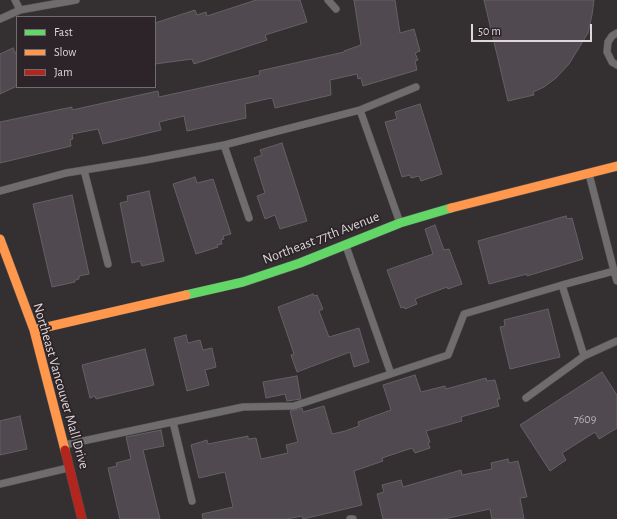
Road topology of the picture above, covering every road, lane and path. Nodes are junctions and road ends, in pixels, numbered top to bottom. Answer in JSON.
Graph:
{"nodes":[{"id":1,"x":15,"y":0,"type":"edge"},
{"id":2,"x":76,"y":0,"type":"edge"},
{"id":3,"x":328,"y":0,"type":"edge"},
{"id":4,"x":336,"y":8,"type":"dead end"},
{"id":5,"x":20,"y":10,"type":"junction"},
{"id":6,"x":0,"y":19,"type":"edge"},
{"id":7,"x":617,"y":33,"type":"edge"},
{"id":8,"x":617,"y":65,"type":"edge"},
{"id":9,"x":416,"y":87,"type":"dead end"},
{"id":10,"x":360,"y":110,"type":"junction"},
{"id":11,"x":224,"y":145,"type":"junction"},
{"id":12,"x":617,"y":166,"type":"edge"},
{"id":13,"x":84,"y":170,"type":"junction"},
{"id":14,"x":588,"y":173,"type":"junction"},
{"id":15,"x":0,"y":191,"type":"edge"},
{"id":16,"x":249,"y":218,"type":"dead end"},
{"id":17,"x":400,"y":223,"type":"junction"},
{"id":18,"x":0,"y":239,"type":"edge"},
{"id":19,"x":345,"y":244,"type":"junction"},
{"id":20,"x":108,"y":264,"type":"dead end"},
{"id":21,"x":614,"y":270,"type":"junction"},
{"id":22,"x":617,"y":281,"type":"edge"},
{"id":23,"x":562,"y":285,"type":"junction"},
{"id":24,"x":34,"y":330,"type":"junction"},
{"id":25,"x":617,"y":342,"type":"edge"},
{"id":26,"x":584,"y":356,"type":"junction"},
{"id":27,"x":391,"y":374,"type":"junction"},
{"id":28,"x":526,"y":398,"type":"dead end"},
{"id":29,"x":173,"y":422,"type":"junction"},
{"id":30,"x":64,"y":445,"type":"junction"},
{"id":31,"x":70,"y":468,"type":"junction"},
{"id":32,"x":0,"y":484,"type":"edge"},
{"id":33,"x":192,"y":501,"type":"dead end"},
{"id":34,"x":82,"y":519,"type":"edge"},
{"id":35,"x":350,"y":519,"type":"edge"},
{"id":36,"x":353,"y":519,"type":"edge"}],
"edges":[{"from":1,"to":5,"type":"lane"},
{"from":2,"to":5,"type":"lane"},
{"from":3,"to":4,"type":"lane"},
{"from":5,"to":6,"type":"lane"},
{"from":7,"to":8,"type":"lane"},
{"from":9,"to":10,"type":"lane"},
{"from":10,"to":11,"type":"lane"},
{"from":10,"to":17,"type":"lane"},
{"from":11,"to":13,"type":"lane"},
{"from":11,"to":16,"type":"lane"},
{"from":12,"to":14,"type":"street","name":"Northeast 77th Avenue"},
{"from":13,"to":15,"type":"lane"},
{"from":13,"to":20,"type":"lane"},
{"from":14,"to":17,"type":"street","name":"Northeast 77th Avenue"},
{"from":14,"to":21,"type":"lane"},
{"from":17,"to":19,"type":"street","name":"Northeast 77th Avenue"},
{"from":18,"to":24,"type":"street","name":"Northeast Vancouver Mall Drive"},
{"from":19,"to":24,"type":"street","name":"Northeast 77th Avenue"},
{"from":19,"to":27,"type":"lane"},
{"from":21,"to":22,"type":"lane"},
{"from":21,"to":23,"type":"lane"},
{"from":23,"to":26,"type":"lane"},
{"from":23,"to":27,"type":"lane"},
{"from":24,"to":30,"type":"street","name":"Northeast Vancouver Mall Drive"},
{"from":25,"to":26,"type":"lane"},
{"from":26,"to":28,"type":"lane"},
{"from":27,"to":29,"type":"lane"},
{"from":29,"to":30,"type":"lane"},
{"from":29,"to":33,"type":"lane"},
{"from":30,"to":31,"type":"street","name":"Northeast Vancouver Mall Drive"},
{"from":31,"to":32,"type":"lane"},
{"from":31,"to":34,"type":"street","name":"Northeast Vancouver Mall Drive"},
{"from":35,"to":36,"type":"lane"}]}
